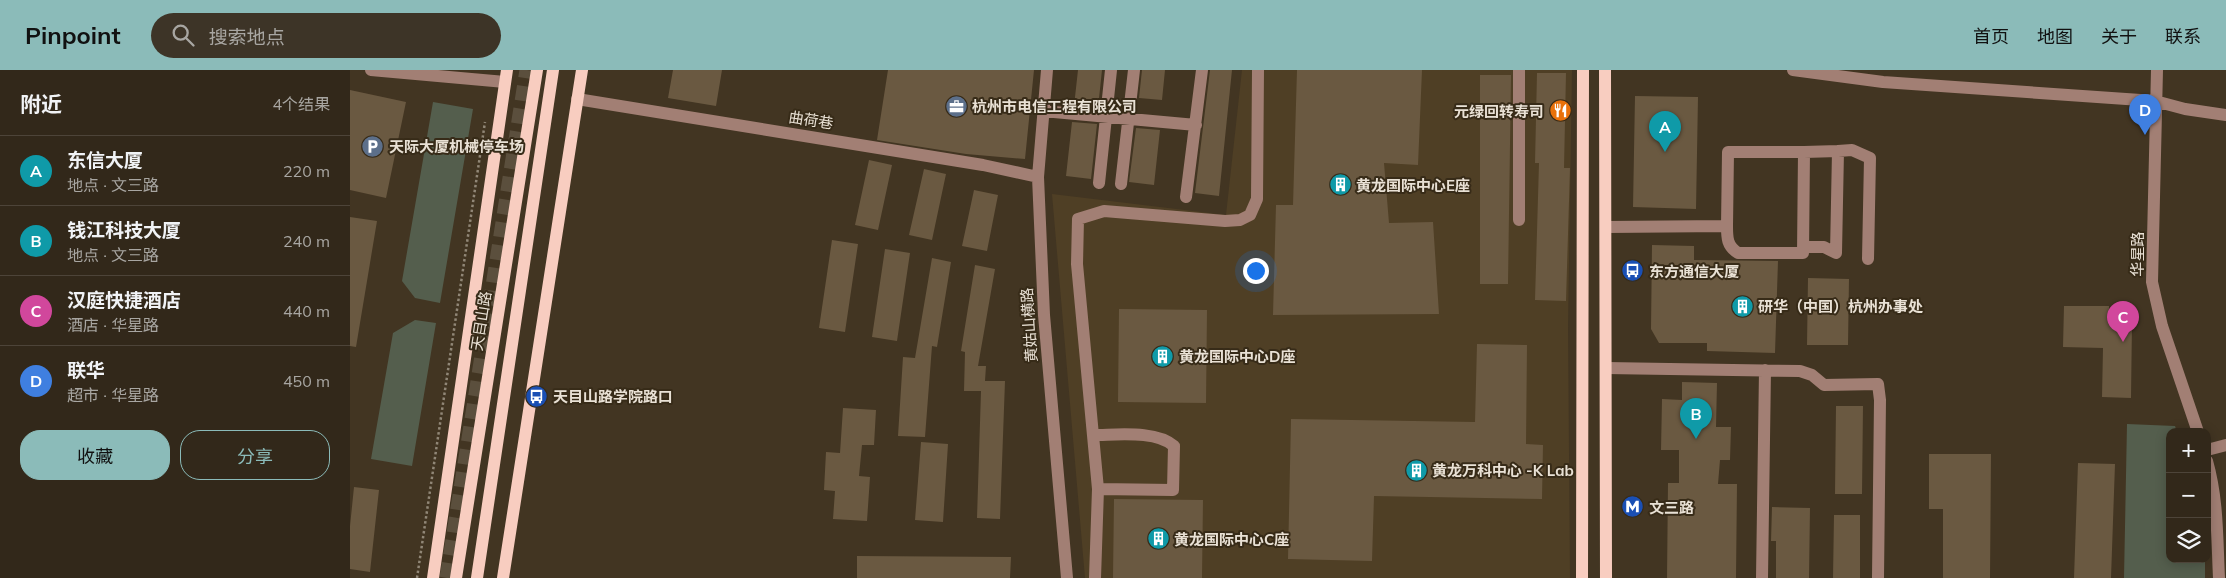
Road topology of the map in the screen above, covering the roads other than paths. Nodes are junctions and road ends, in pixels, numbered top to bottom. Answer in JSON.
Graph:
{"nodes":[{"id":1,"x":371,"y":70,"type":"edge"},
{"id":2,"x":537,"y":70,"type":"edge"},
{"id":3,"x":553,"y":70,"type":"edge"},
{"id":4,"x":582,"y":70,"type":"edge"},
{"id":5,"x":1047,"y":70,"type":"edge"},
{"id":6,"x":1111,"y":70,"type":"edge"},
{"id":7,"x":1134,"y":70,"type":"edge"},
{"id":8,"x":1202,"y":70,"type":"edge"},
{"id":9,"x":1258,"y":70,"type":"edge"},
{"id":10,"x":1519,"y":70,"type":"edge"},
{"id":11,"x":1583,"y":70,"type":"edge"},
{"id":12,"x":1605,"y":70,"type":"edge"},
{"id":13,"x":1793,"y":70,"type":"edge"},
{"id":14,"x":2156,"y":70,"type":"edge"},
{"id":15,"x":506,"y":76,"type":"edge"},
{"id":16,"x":1883,"y":76,"type":"edge"},
{"id":17,"x":577,"y":99,"type":"junction"},
{"id":18,"x":2155,"y":102,"type":"junction"},
{"id":19,"x":1043,"y":111,"type":"junction"},
{"id":20,"x":2226,"y":115,"type":"edge"},
{"id":21,"x":1106,"y":118,"type":"junction"},
{"id":22,"x":1129,"y":118,"type":"junction"},
{"id":23,"x":1196,"y":125,"type":"junction"},
{"id":24,"x":1838,"y":151,"type":"junction"},
{"id":25,"x":1804,"y":152,"type":"junction"},
{"id":26,"x":1038,"y":177,"type":"junction"},
{"id":27,"x":1100,"y":183,"type":"dead end"},
{"id":28,"x":1120,"y":184,"type":"dead end"},
{"id":29,"x":1186,"y":196,"type":"dead end"},
{"id":30,"x":1519,"y":220,"type":"dead end"},
{"id":31,"x":1727,"y":226,"type":"junction"},
{"id":32,"x":1606,"y":227,"type":"junction"},
{"id":33,"x":1803,"y":247,"type":"junction"},
{"id":34,"x":1868,"y":259,"type":"dead end"},
{"id":35,"x":1606,"y":368,"type":"junction"},
{"id":36,"x":1764,"y":370,"type":"junction"},
{"id":37,"x":2197,"y":428,"type":"edge"},
{"id":38,"x":1093,"y":435,"type":"junction"},
{"id":39,"x":2226,"y":445,"type":"edge"},
{"id":40,"x":2211,"y":449,"type":"edge"},
{"id":41,"x":2211,"y":473,"type":"edge"},
{"id":42,"x":1098,"y":489,"type":"junction"},
{"id":43,"x":433,"y":578,"type":"edge"},
{"id":44,"x":456,"y":578,"type":"edge"},
{"id":45,"x":477,"y":578,"type":"edge"},
{"id":46,"x":504,"y":578,"type":"edge"},
{"id":47,"x":1067,"y":578,"type":"edge"},
{"id":48,"x":1095,"y":578,"type":"edge"},
{"id":49,"x":1582,"y":578,"type":"edge"},
{"id":50,"x":1606,"y":578,"type":"edge"},
{"id":51,"x":1762,"y":578,"type":"edge"},
{"id":52,"x":1878,"y":578,"type":"edge"},
{"id":53,"x":2219,"y":578,"type":"edge"}],
"edges":[{"from":1,"to":15,"type":"street"},
{"from":2,"to":44,"type":"main road","name":"天目山路"},
{"from":3,"to":45,"type":"main road"},
{"from":4,"to":17,"type":"main road"},
{"from":5,"to":19,"type":"street","name":"黄姑山横路"},
{"from":6,"to":21,"type":"street"},
{"from":7,"to":22,"type":"street"},
{"from":8,"to":23,"type":"street"},
{"from":9,"to":38,"type":"street"},
{"from":10,"to":30,"type":"street"},
{"from":11,"to":49,"type":"main road"},
{"from":12,"to":32,"type":"main road"},
{"from":13,"to":16,"type":"street"},
{"from":14,"to":18,"type":"street","name":"华星路"},
{"from":15,"to":43,"type":"main road","name":"天目山路"},
{"from":16,"to":18,"type":"street"},
{"from":17,"to":26,"type":"street","name":"曲荷巷"},
{"from":17,"to":46,"type":"main road"},
{"from":18,"to":20,"type":"street"},
{"from":18,"to":37,"type":"street","name":"华星路"},
{"from":19,"to":21,"type":"street"},
{"from":19,"to":26,"type":"street","name":"黄姑山横路"},
{"from":21,"to":22,"type":"street"},
{"from":21,"to":27,"type":"street"},
{"from":22,"to":23,"type":"street"},
{"from":22,"to":28,"type":"street"},
{"from":23,"to":29,"type":"street"},
{"from":24,"to":25,"type":"street"},
{"from":24,"to":33,"type":"street"},
{"from":24,"to":34,"type":"street"},
{"from":25,"to":31,"type":"street"},
{"from":25,"to":33,"type":"street"},
{"from":26,"to":47,"type":"street","name":"黄姑山横路"},
{"from":31,"to":32,"type":"street"},
{"from":31,"to":33,"type":"street"},
{"from":32,"to":35,"type":"main road"},
{"from":35,"to":36,"type":"street"},
{"from":35,"to":50,"type":"main road"},
{"from":36,"to":51,"type":"street"},
{"from":36,"to":52,"type":"street"},
{"from":38,"to":42,"type":"street"},
{"from":38,"to":42,"type":"street"},
{"from":39,"to":40,"type":"street"},
{"from":41,"to":53,"type":"street"},
{"from":42,"to":48,"type":"street"}]}
